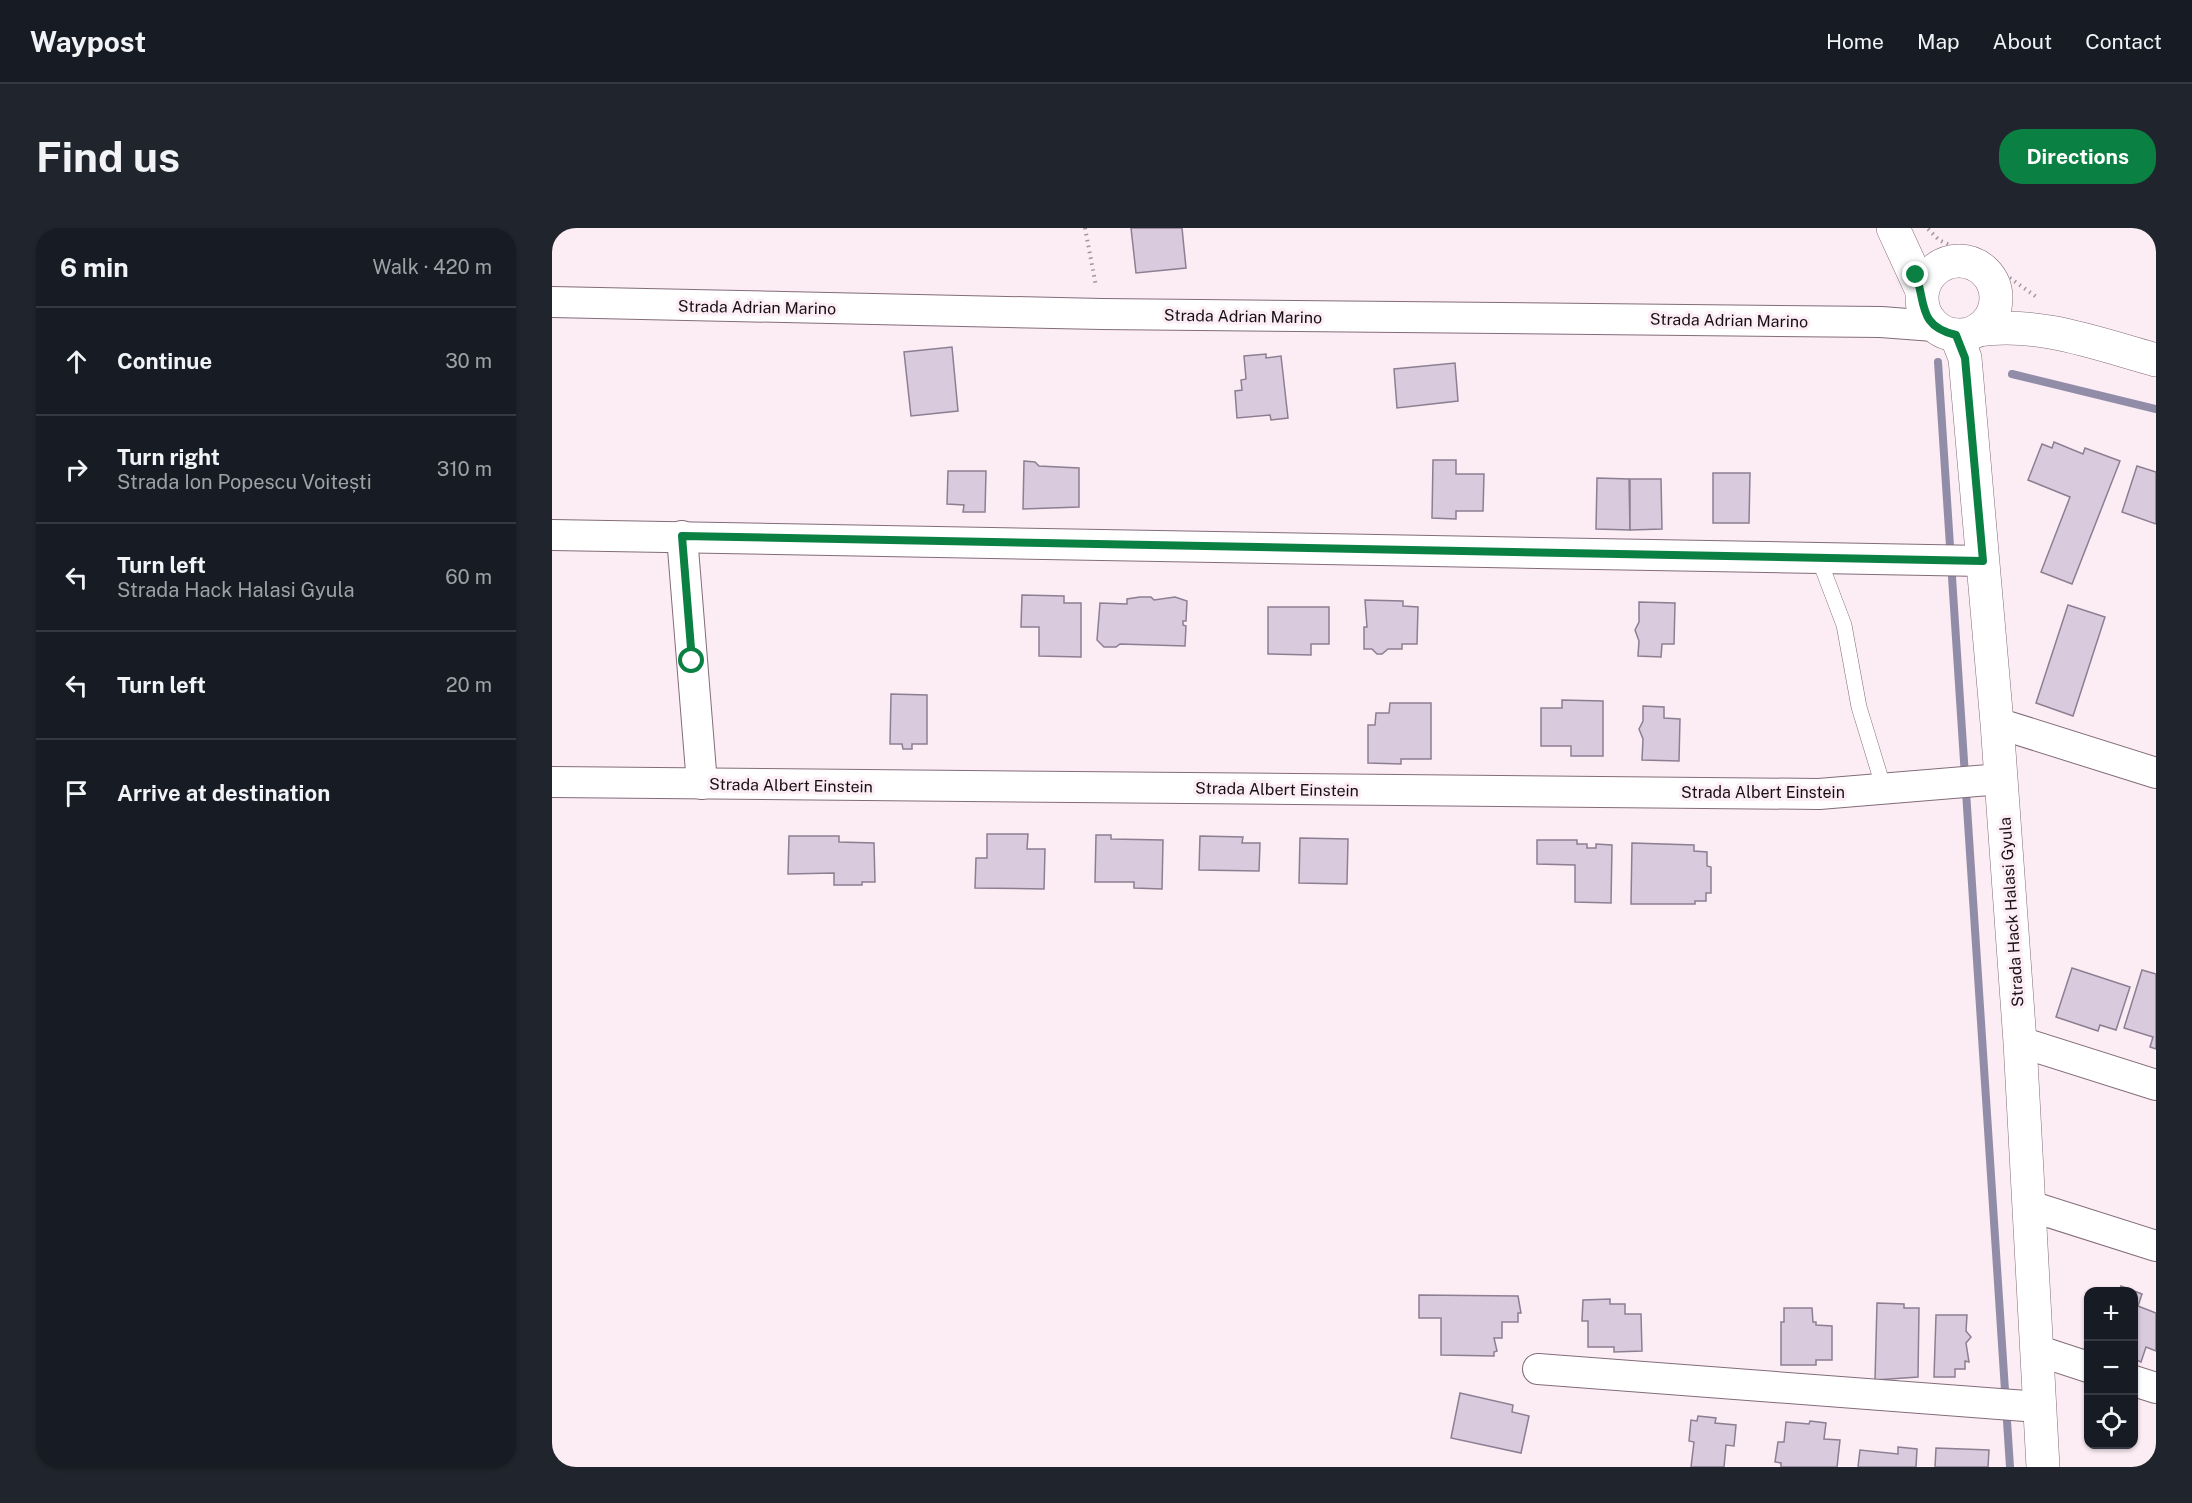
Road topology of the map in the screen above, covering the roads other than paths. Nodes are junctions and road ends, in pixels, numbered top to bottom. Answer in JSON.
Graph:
{"nodes":[{"id":1,"x":1894,"y":228,"type":"edge"},
{"id":2,"x":1946,"y":263,"type":"junction"},
{"id":3,"x":1922,"y":291,"type":"junction"},
{"id":4,"x":1996,"y":295,"type":"junction"},
{"id":5,"x":552,"y":302,"type":"edge"},
{"id":6,"x":2049,"y":331,"type":"junction"},
{"id":7,"x":1961,"y":342,"type":"junction"},
{"id":8,"x":2156,"y":360,"type":"edge"},
{"id":9,"x":552,"y":535,"type":"edge"},
{"id":10,"x":682,"y":536,"type":"junction"},
{"id":11,"x":1819,"y":559,"type":"junction"},
{"id":12,"x":1976,"y":561,"type":"junction"},
{"id":13,"x":1997,"y":723,"type":"junction"},
{"id":14,"x":2156,"y":773,"type":"edge"},
{"id":15,"x":1997,"y":780,"type":"junction"},
{"id":16,"x":552,"y":782,"type":"edge"},
{"id":17,"x":702,"y":784,"type":"junction"},
{"id":18,"x":1884,"y":789,"type":"junction"},
{"id":19,"x":2020,"y":1042,"type":"junction"},
{"id":20,"x":2156,"y":1085,"type":"edge"},
{"id":21,"x":2030,"y":1206,"type":"junction"},
{"id":22,"x":2156,"y":1246,"type":"edge"},
{"id":23,"x":2036,"y":1350,"type":"junction"},
{"id":24,"x":2084,"y":1366,"type":"edge"},
{"id":25,"x":1538,"y":1369,"type":"dead end"},
{"id":26,"x":2138,"y":1383,"type":"edge"},
{"id":27,"x":2156,"y":1388,"type":"edge"},
{"id":28,"x":2039,"y":1407,"type":"junction"},
{"id":29,"x":2043,"y":1467,"type":"edge"}],
"edges":[{"from":1,"to":2,"type":"street"},
{"from":1,"to":3,"type":"street"},
{"from":2,"to":3,"type":"street"},
{"from":2,"to":4,"type":"street"},
{"from":3,"to":7,"type":"street"},
{"from":4,"to":6,"type":"street"},
{"from":4,"to":7,"type":"street"},
{"from":5,"to":7,"type":"street","name":"Strada Adrian Marino"},
{"from":6,"to":7,"type":"street"},
{"from":6,"to":8,"type":"street"},
{"from":7,"to":12,"type":"street","name":"Strada Hack Halasi Gyula"},
{"from":9,"to":10,"type":"street"},
{"from":10,"to":11,"type":"street"},
{"from":10,"to":17,"type":"street"},
{"from":11,"to":12,"type":"street"},
{"from":11,"to":18,"type":"lane"},
{"from":12,"to":13,"type":"street","name":"Strada Hack Halasi Gyula"},
{"from":13,"to":14,"type":"street"},
{"from":13,"to":15,"type":"street","name":"Strada Hack Halasi Gyula"},
{"from":15,"to":18,"type":"street","name":"Strada Albert Einstein"},
{"from":15,"to":19,"type":"street","name":"Strada Hack Halasi Gyula"},
{"from":16,"to":17,"type":"street","name":"Strada Albert Einstein"},
{"from":17,"to":18,"type":"street","name":"Strada Albert Einstein"},
{"from":19,"to":20,"type":"street"},
{"from":19,"to":21,"type":"street","name":"Strada Hack Halasi Gyula"},
{"from":21,"to":22,"type":"street"},
{"from":21,"to":23,"type":"street","name":"Strada Hack Halasi Gyula"},
{"from":23,"to":24,"type":"street"},
{"from":23,"to":28,"type":"street","name":"Strada Hack Halasi Gyula"},
{"from":25,"to":28,"type":"street"},
{"from":26,"to":27,"type":"street"},
{"from":28,"to":29,"type":"street","name":"Strada Hack Halasi Gyula"}]}
